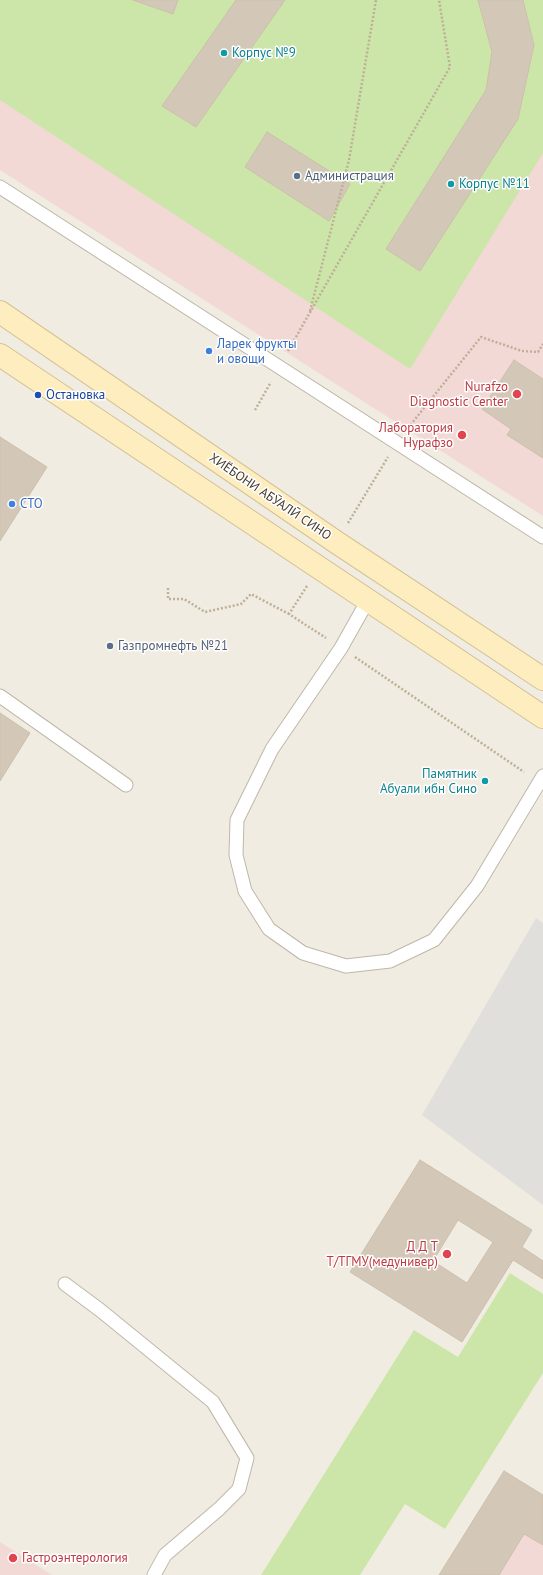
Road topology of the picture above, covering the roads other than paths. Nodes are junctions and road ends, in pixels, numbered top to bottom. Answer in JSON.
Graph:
{"nodes":[{"id":1,"x":0,"y":187,"type":"edge"},
{"id":2,"x":0,"y":312,"type":"edge"},
{"id":3,"x":0,"y":355,"type":"edge"},
{"id":4,"x":543,"y":537,"type":"edge"},
{"id":5,"x":368,"y":600,"type":"junction"},
{"id":6,"x":543,"y":679,"type":"edge"},
{"id":7,"x":0,"y":696,"type":"edge"},
{"id":8,"x":543,"y":717,"type":"edge"},
{"id":9,"x":541,"y":779,"type":"edge"},
{"id":10,"x":126,"y":785,"type":"dead end"},
{"id":11,"x":65,"y":1284,"type":"dead end"},
{"id":12,"x":154,"y":1575,"type":"edge"}],
"edges":[{"from":1,"to":4,"type":"lane"},
{"from":2,"to":6,"type":"main road","name":"ХИЁБОНИ АБӮАЛӢ СИНО"},
{"from":3,"to":5,"type":"main road"},
{"from":5,"to":8,"type":"main road"},
{"from":5,"to":9,"type":"lane"},
{"from":7,"to":10,"type":"lane"},
{"from":11,"to":12,"type":"lane"}]}
